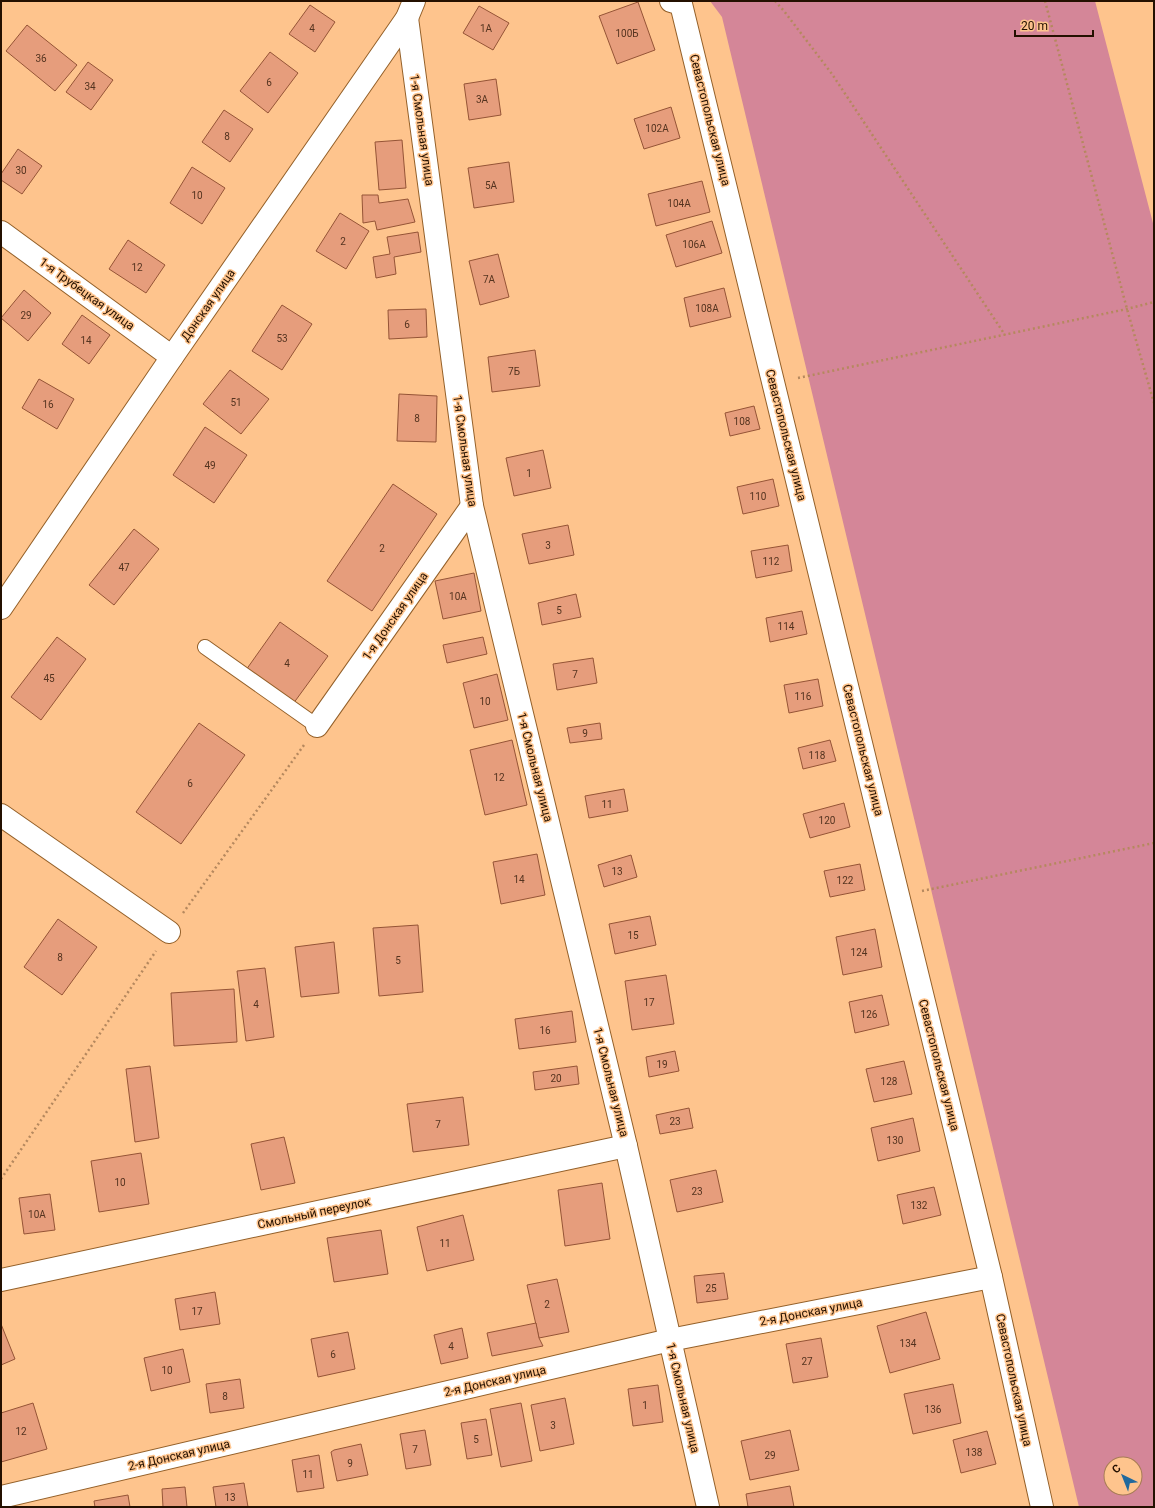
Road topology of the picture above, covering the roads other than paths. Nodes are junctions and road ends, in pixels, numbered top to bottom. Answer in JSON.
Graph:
{"nodes":[{"id":1,"x":671,"y":1,"type":"edge"},
{"id":2,"x":410,"y":10,"type":"edge"},
{"id":3,"x":1,"y":232,"type":"edge"},
{"id":4,"x":172,"y":357,"type":"junction"},
{"id":5,"x":472,"y":506,"type":"junction"},
{"id":6,"x":2,"y":603,"type":"edge"},
{"id":7,"x":206,"y":647,"type":"dead end"},
{"id":8,"x":317,"y":726,"type":"joint"},
{"id":9,"x":1,"y":815,"type":"edge"},
{"id":10,"x":169,"y":932,"type":"dead end"},
{"id":11,"x":626,"y":1146,"type":"junction"},
{"id":12,"x":991,"y":1277,"type":"junction"},
{"id":13,"x":1,"y":1280,"type":"edge"},
{"id":14,"x":670,"y":1340,"type":"junction"},
{"id":15,"x":1,"y":1497,"type":"edge"},
{"id":16,"x":708,"y":1507,"type":"edge"},
{"id":17,"x":1042,"y":1507,"type":"edge"}],
"edges":[{"from":1,"to":12,"type":"street","name":"Севастопольская улица"},
{"from":2,"to":4,"type":"street","name":"Донская улица"},
{"from":2,"to":5,"type":"street","name":"1-я Смольная улица"},
{"from":3,"to":4,"type":"street","name":"1-я Трубецкая улица"},
{"from":4,"to":6,"type":"street","name":"Донская улица"},
{"from":5,"to":8,"type":"street","name":"1-я Донская улица"},
{"from":5,"to":11,"type":"street","name":"1-я Смольная улица"},
{"from":7,"to":8,"type":"lane"},
{"from":9,"to":10,"type":"street"},
{"from":11,"to":13,"type":"street","name":"Смольный переулок"},
{"from":11,"to":14,"type":"street","name":"1-я Смольная улица"},
{"from":12,"to":14,"type":"street","name":"2-я Донская улица"},
{"from":12,"to":17,"type":"street","name":"Севастопольская улица"},
{"from":14,"to":15,"type":"street","name":"2-я Донская улица"},
{"from":14,"to":16,"type":"street","name":"1-я Смольная улица"}]}
